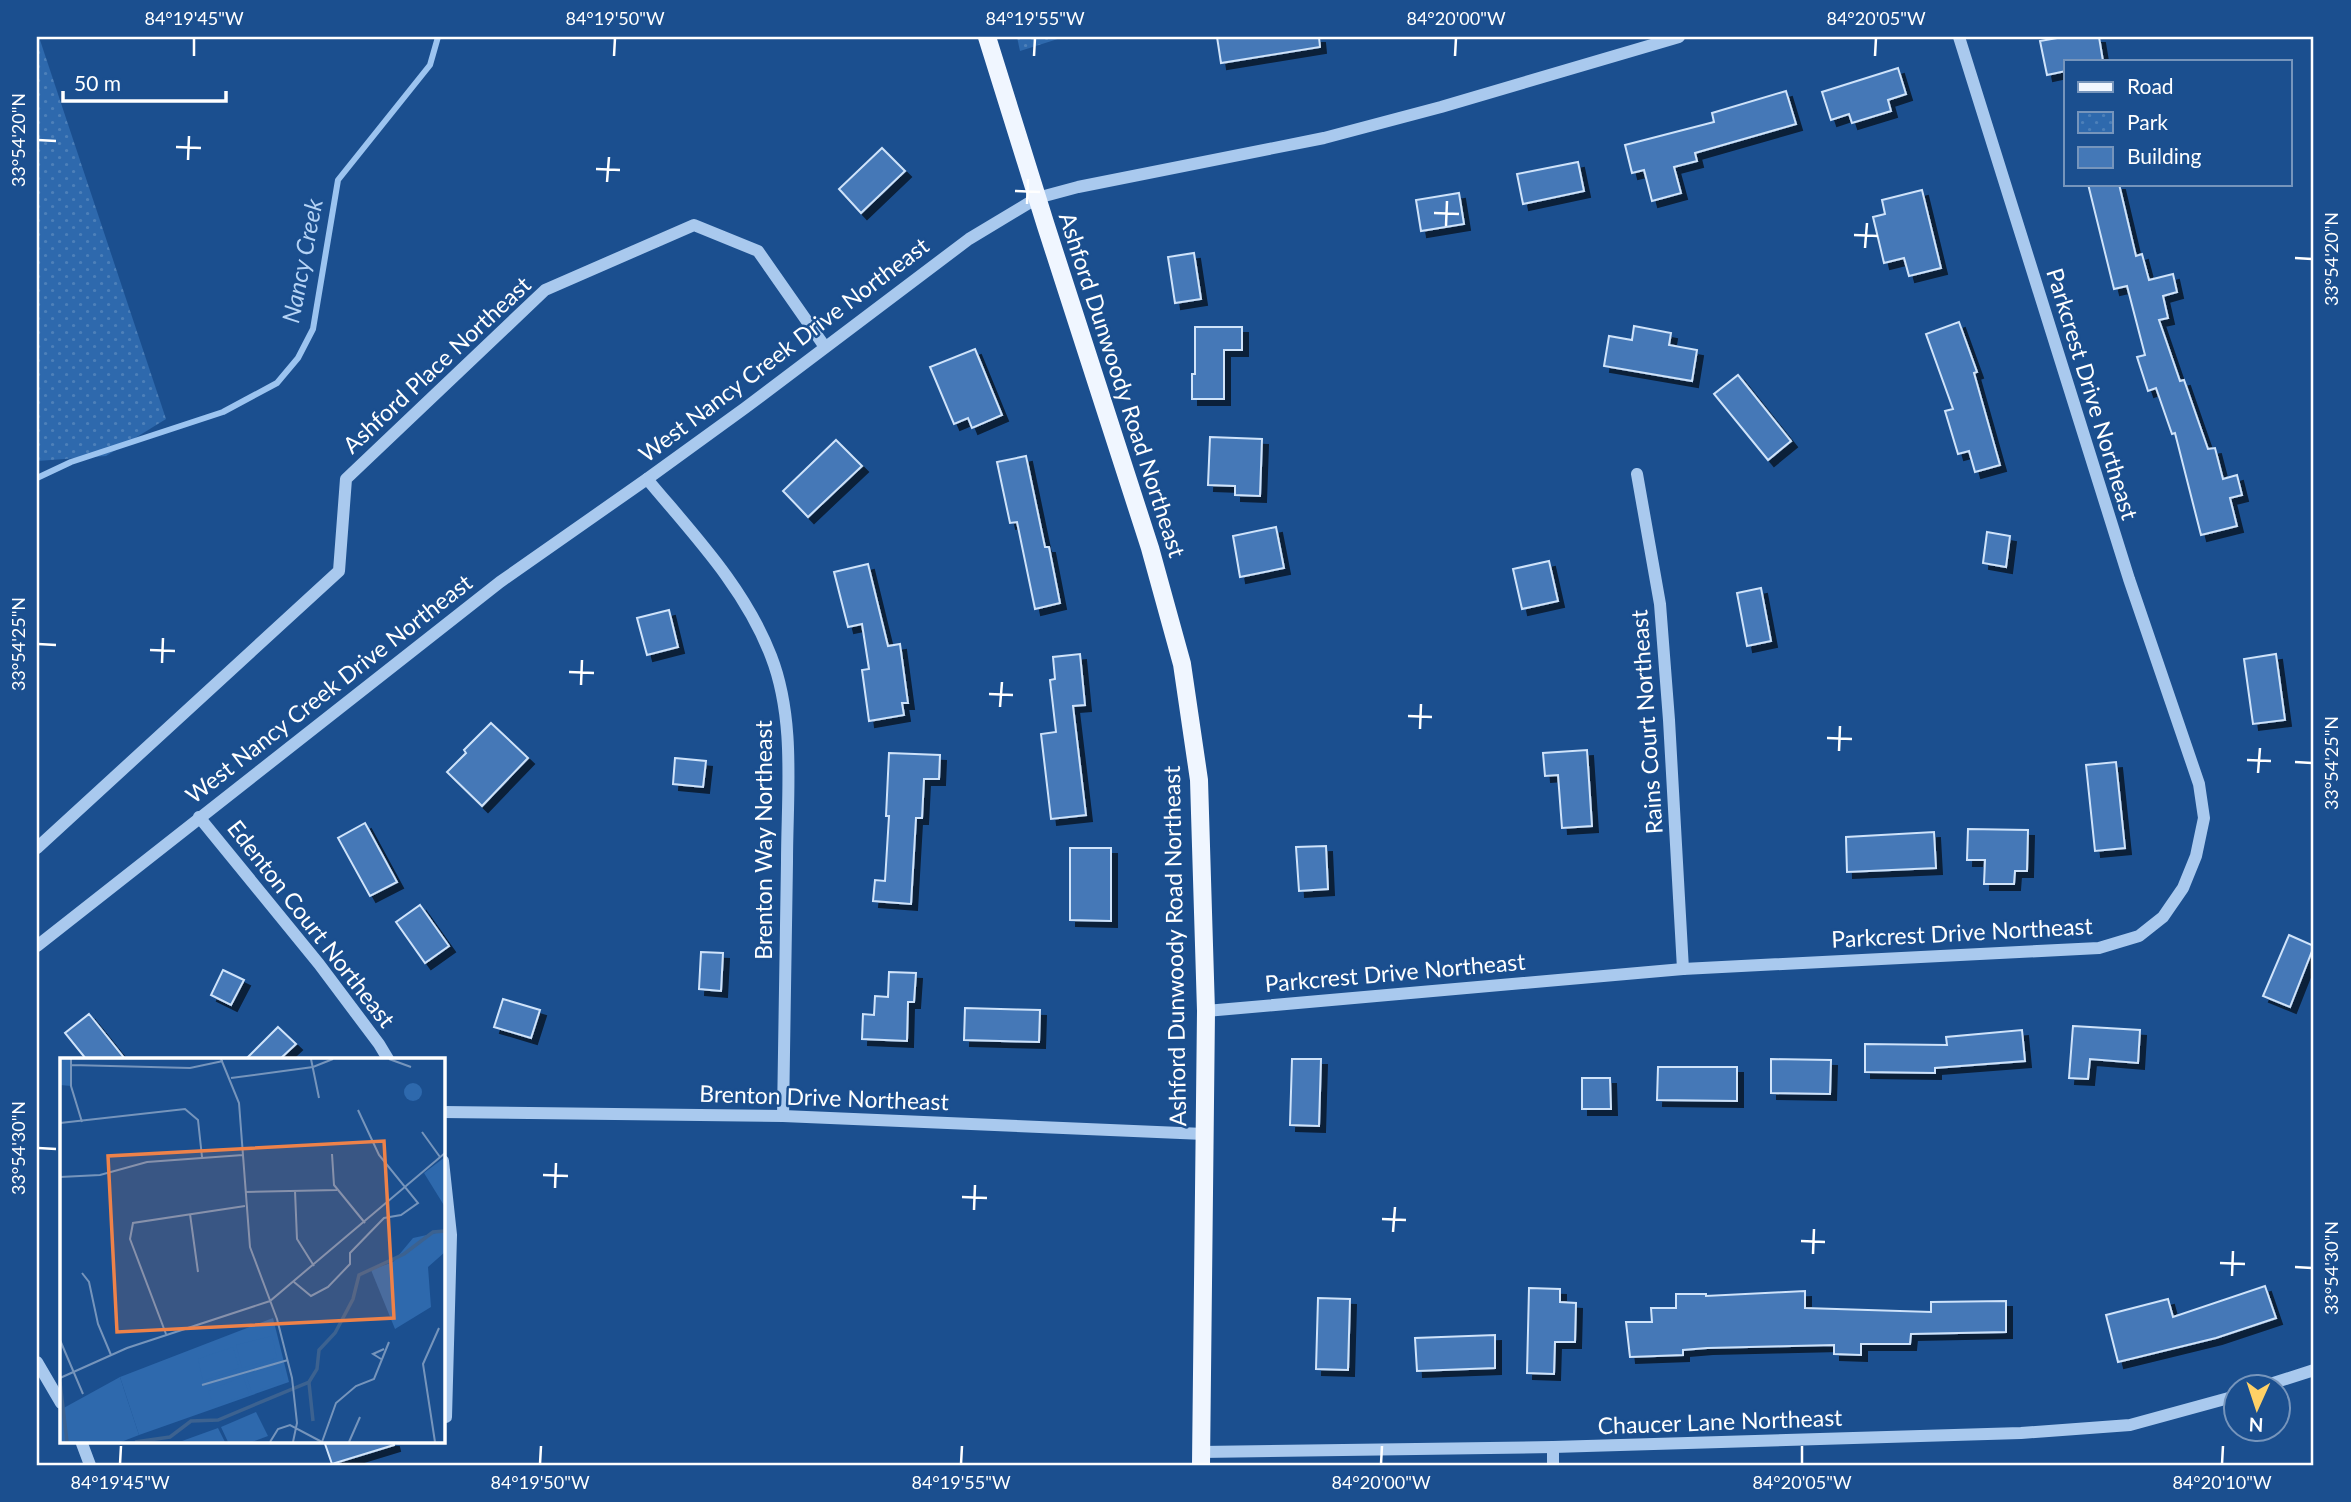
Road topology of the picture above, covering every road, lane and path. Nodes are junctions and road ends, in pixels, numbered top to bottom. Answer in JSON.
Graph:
{"nodes":[{"id":1,"x":988,"y":37,"type":"edge"},
{"id":2,"x":1679,"y":37,"type":"edge"},
{"id":3,"x":1959,"y":37,"type":"edge"},
{"id":4,"x":1037,"y":198,"type":"junction"},
{"id":5,"x":825,"y":347,"type":"junction"},
{"id":6,"x":1637,"y":474,"type":"dead end"},
{"id":7,"x":647,"y":480,"type":"junction"},
{"id":8,"x":200,"y":817,"type":"junction"},
{"id":9,"x":37,"y":848,"type":"edge"},
{"id":10,"x":37,"y":946,"type":"edge"},
{"id":11,"x":1683,"y":969,"type":"junction"},
{"id":12,"x":1206,"y":1011,"type":"junction"},
{"id":13,"x":387,"y":1058,"type":"edge"},
{"id":14,"x":444,"y":1111,"type":"edge"},
{"id":15,"x":783,"y":1116,"type":"junction"},
{"id":16,"x":1204,"y":1134,"type":"junction"},
{"id":17,"x":444,"y":1170,"type":"edge"},
{"id":18,"x":37,"y":1362,"type":"edge"},
{"id":19,"x":2314,"y":1370,"type":"edge"},
{"id":20,"x":2292,"y":1377,"type":"edge"},
{"id":21,"x":2222,"y":1399,"type":"edge"},
{"id":22,"x":60,"y":1400,"type":"edge"},
{"id":23,"x":446,"y":1416,"type":"dead end"},
{"id":24,"x":81,"y":1442,"type":"edge"},
{"id":25,"x":1553,"y":1447,"type":"junction"},
{"id":26,"x":1201,"y":1459,"type":"edge"},
{"id":27,"x":90,"y":1465,"type":"edge"},
{"id":28,"x":1553,"y":1465,"type":"edge"}],
"edges":[{"from":1,"to":4,"type":"main road","name":"Ashford Dunwoody Road Northeast"},
{"from":2,"to":4,"type":"street","name":"West Nancy Creek Drive Northeast"},
{"from":3,"to":11,"type":"street","name":"Parkcrest Drive Northeast"},
{"from":4,"to":5,"type":"street","name":"West Nancy Creek Drive Northeast"},
{"from":4,"to":12,"type":"main road","name":"Ashford Dunwoody Road Northeast"},
{"from":5,"to":7,"type":"street","name":"West Nancy Creek Drive Northeast"},
{"from":5,"to":9,"type":"street","name":"Ashford Place Northeast"},
{"from":6,"to":11,"type":"street","name":"Rains Court Northeast"},
{"from":7,"to":8,"type":"street","name":"West Nancy Creek Drive Northeast"},
{"from":7,"to":15,"type":"street","name":"Brenton Way Northeast"},
{"from":8,"to":10,"type":"street","name":"West Nancy Creek Drive Northeast"},
{"from":8,"to":13,"type":"street","name":"Edenton Court Northeast"},
{"from":11,"to":12,"type":"street","name":"Parkcrest Drive Northeast"},
{"from":12,"to":16,"type":"main road","name":"Ashford Dunwoody Road Northeast"},
{"from":14,"to":15,"type":"street","name":"Brenton Drive Northeast"},
{"from":15,"to":16,"type":"street","name":"Brenton Drive Northeast"},
{"from":16,"to":26,"type":"main road","name":"Ashford Dunwoody Road Northeast"},
{"from":17,"to":23,"type":"street"},
{"from":18,"to":22,"type":"street"},
{"from":19,"to":20,"type":"street"},
{"from":21,"to":25,"type":"street","name":"Chaucer Lane Northeast"},
{"from":24,"to":27,"type":"street"},
{"from":25,"to":26,"type":"street","name":"Chaucer Lane Northeast"},
{"from":25,"to":28,"type":"street"}]}
